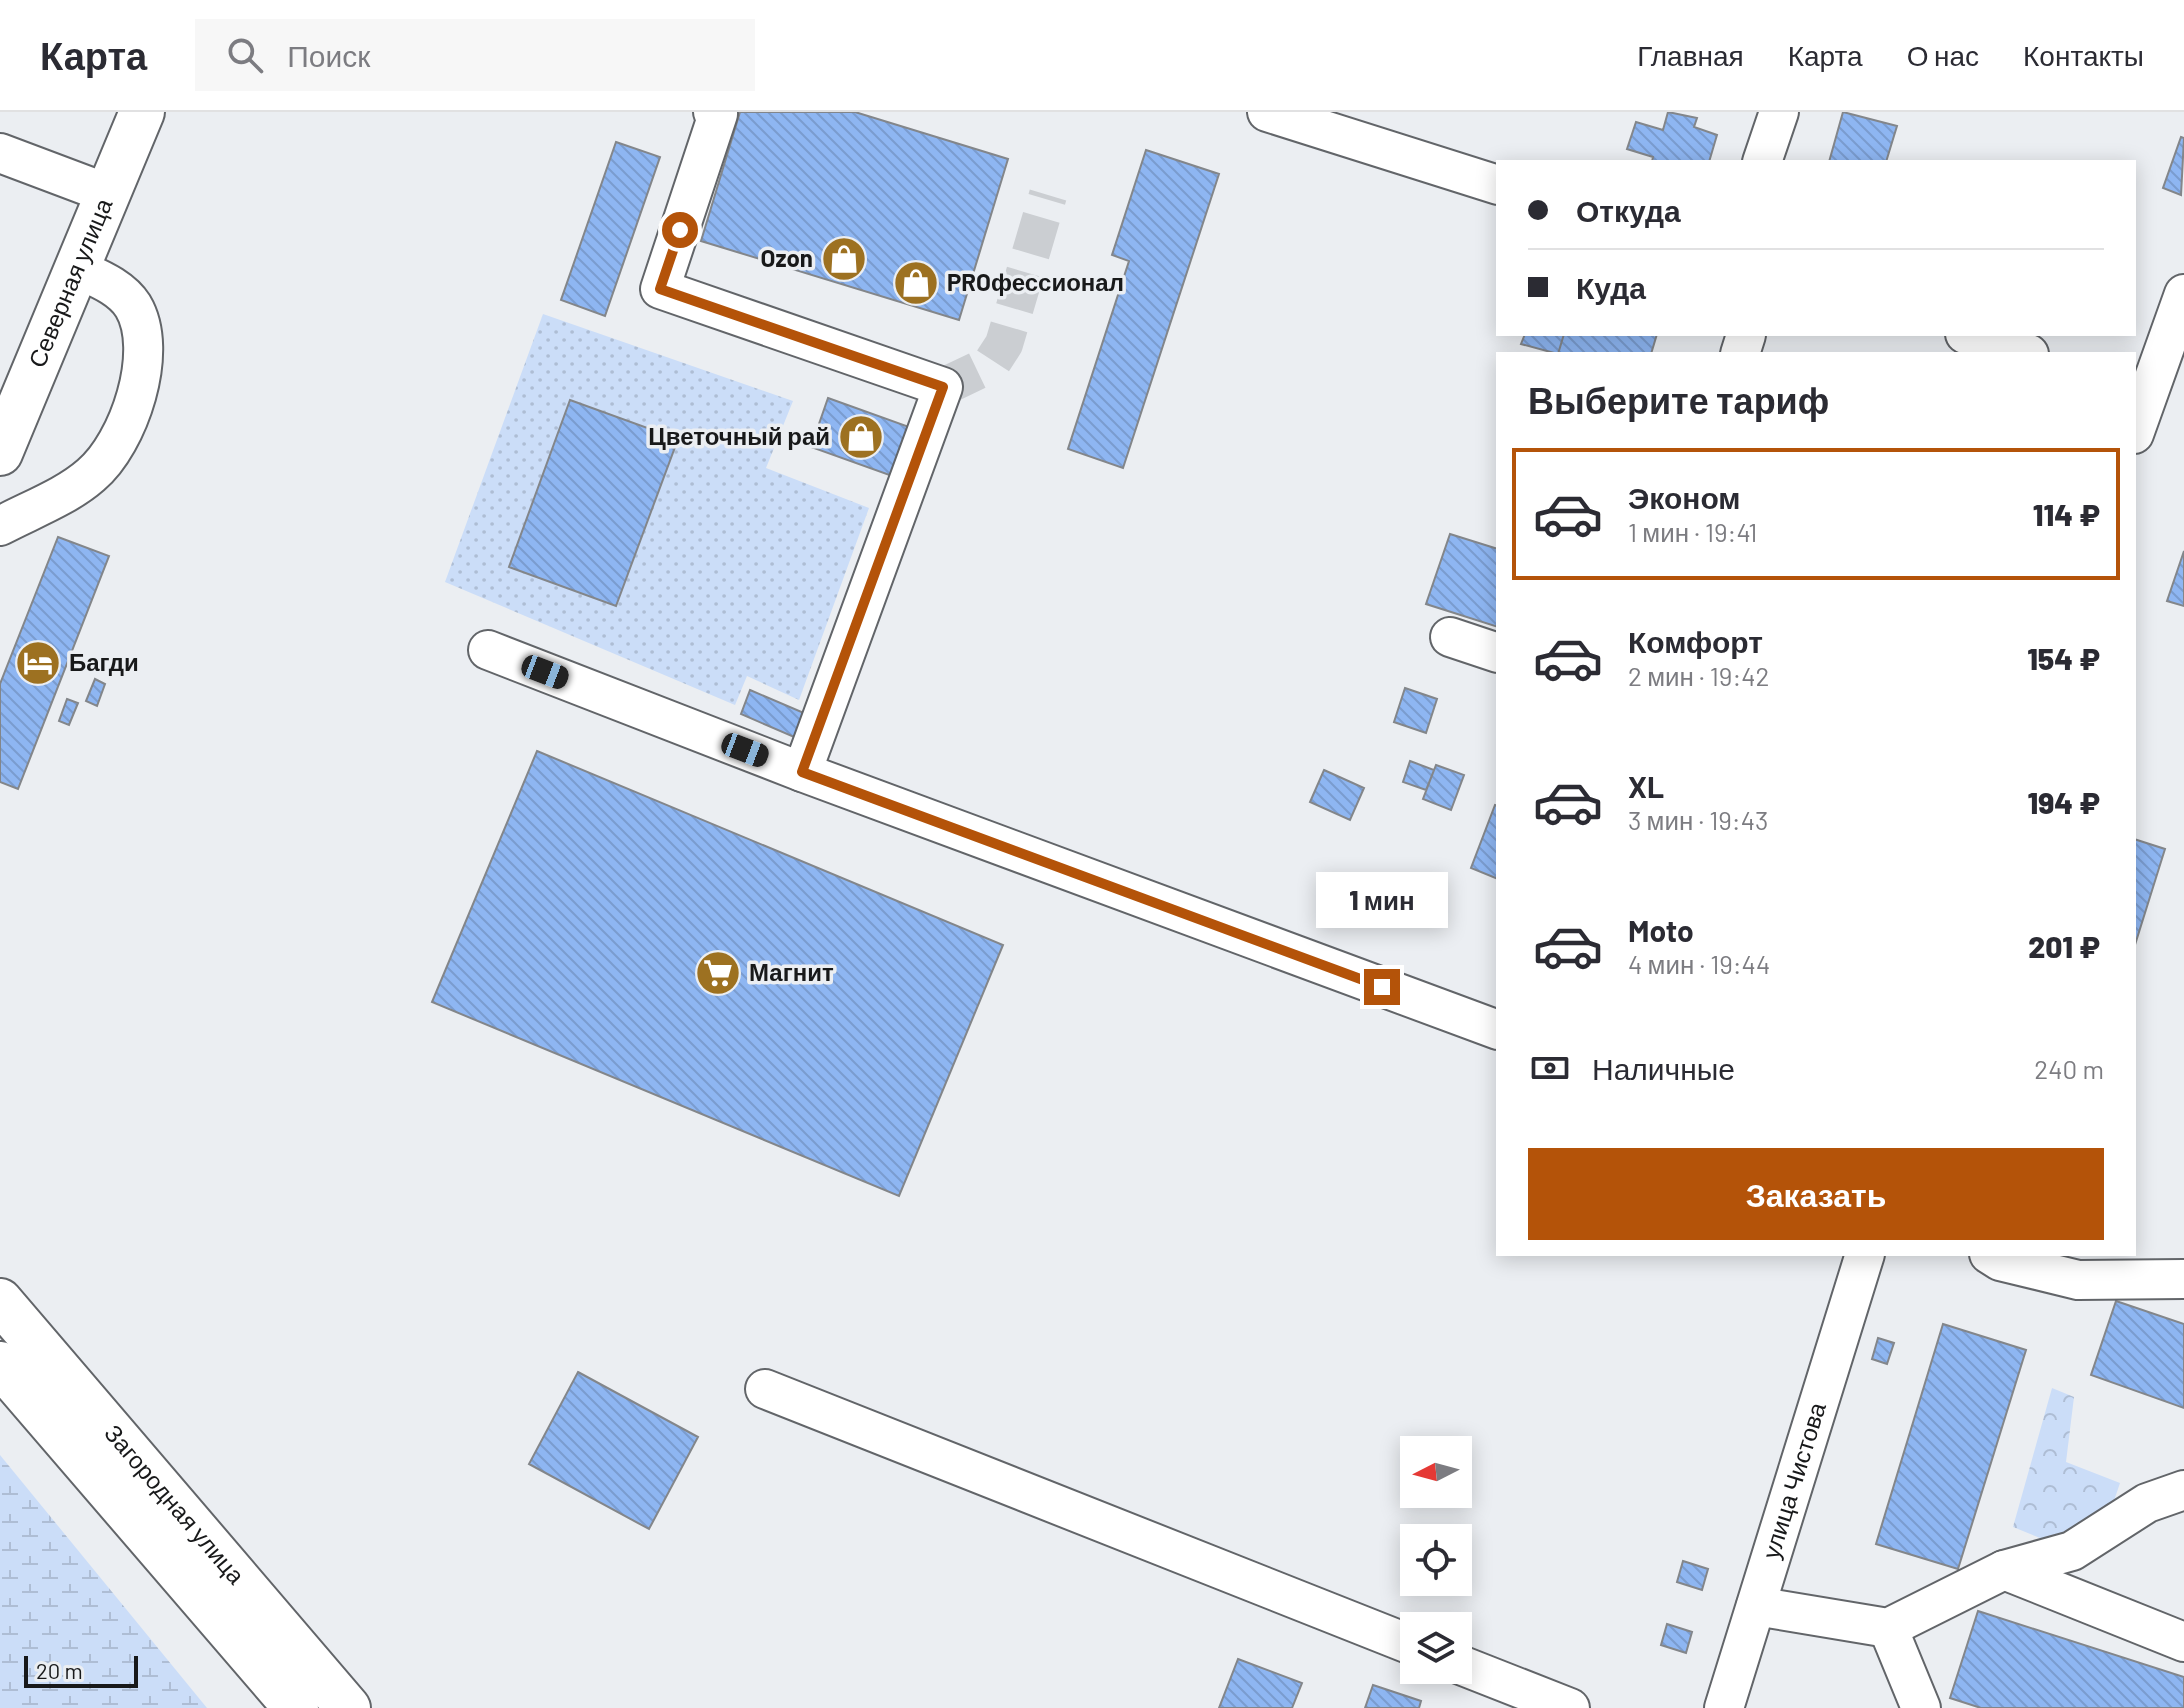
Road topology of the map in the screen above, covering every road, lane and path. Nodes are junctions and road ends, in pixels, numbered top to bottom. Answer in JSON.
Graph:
{"nodes":[{"id":1,"x":142,"y":112,"type":"edge"},
{"id":2,"x":713,"y":112,"type":"edge"},
{"id":3,"x":1267,"y":112,"type":"edge"},
{"id":4,"x":1779,"y":112,"type":"edge"},
{"id":5,"x":1308,"y":118,"type":"edge"},
{"id":6,"x":0,"y":153,"type":"edge"},
{"id":7,"x":1763,"y":160,"type":"edge"},
{"id":8,"x":1496,"y":184,"type":"edge"},
{"id":9,"x":109,"y":194,"type":"junction"},
{"id":10,"x":78,"y":269,"type":"junction"},
{"id":11,"x":2184,"y":294,"type":"edge"},
{"id":12,"x":1971,"y":336,"type":"edge"},
{"id":13,"x":2023,"y":352,"type":"edge"},
{"id":14,"x":2142,"y":389,"type":"edge"},
{"id":15,"x":2136,"y":423,"type":"edge"},
{"id":16,"x":4,"y":432,"type":"edge"},
{"id":17,"x":0,"y":526,"type":"edge"},
{"id":18,"x":1450,"y":637,"type":"dead end"},
{"id":19,"x":488,"y":650,"type":"dead end"},
{"id":20,"x":1496,"y":652,"type":"edge"},
{"id":21,"x":802,"y":772,"type":"junction"},
{"id":22,"x":1496,"y":1029,"type":"edge"},
{"id":23,"x":1864,"y":1256,"type":"edge"},
{"id":24,"x":1992,"y":1256,"type":"edge"},
{"id":25,"x":2184,"y":1279,"type":"edge"},
{"id":26,"x":0,"y":1301,"type":"edge"},
{"id":27,"x":0,"y":1364,"type":"edge"},
{"id":28,"x":765,"y":1389,"type":"dead end"},
{"id":29,"x":2184,"y":1490,"type":"edge"},
{"id":30,"x":2004,"y":1570,"type":"junction"},
{"id":31,"x":1756,"y":1606,"type":"junction"},
{"id":32,"x":1888,"y":1628,"type":"junction"},
{"id":33,"x":1400,"y":1640,"type":"edge"},
{"id":34,"x":2184,"y":1642,"type":"edge"},
{"id":35,"x":1472,"y":1670,"type":"edge"},
{"id":36,"x":296,"y":1708,"type":"edge"},
{"id":37,"x":348,"y":1708,"type":"edge"},
{"id":38,"x":1570,"y":1708,"type":"edge"},
{"id":39,"x":1724,"y":1708,"type":"edge"},
{"id":40,"x":1921,"y":1708,"type":"edge"}],
"edges":[{"from":1,"to":9,"type":"main road","name":"Северная улица"},
{"from":2,"to":21,"type":"street"},
{"from":3,"to":5,"type":"street"},
{"from":4,"to":7,"type":"street"},
{"from":5,"to":8,"type":"street"},
{"from":6,"to":9,"type":"street"},
{"from":9,"to":10,"type":"main road","name":"Северная улица"},
{"from":10,"to":16,"type":"main road","name":"Северная улица"},
{"from":10,"to":17,"type":"street"},
{"from":11,"to":14,"type":"street"},
{"from":12,"to":13,"type":"street"},
{"from":14,"to":15,"type":"street"},
{"from":18,"to":20,"type":"street"},
{"from":19,"to":21,"type":"street"},
{"from":21,"to":22,"type":"street"},
{"from":23,"to":31,"type":"street","name":"улица Чистова"},
{"from":24,"to":25,"type":"street"},
{"from":26,"to":37,"type":"main road","name":"Загородная улица"},
{"from":27,"to":36,"type":"main road","name":"Загородная улица"},
{"from":28,"to":33,"type":"street"},
{"from":29,"to":30,"type":"street"},
{"from":30,"to":32,"type":"street"},
{"from":30,"to":34,"type":"street"},
{"from":31,"to":32,"type":"street"},
{"from":31,"to":39,"type":"street","name":"улица Чистова"},
{"from":32,"to":40,"type":"street"},
{"from":35,"to":38,"type":"street"}]}
